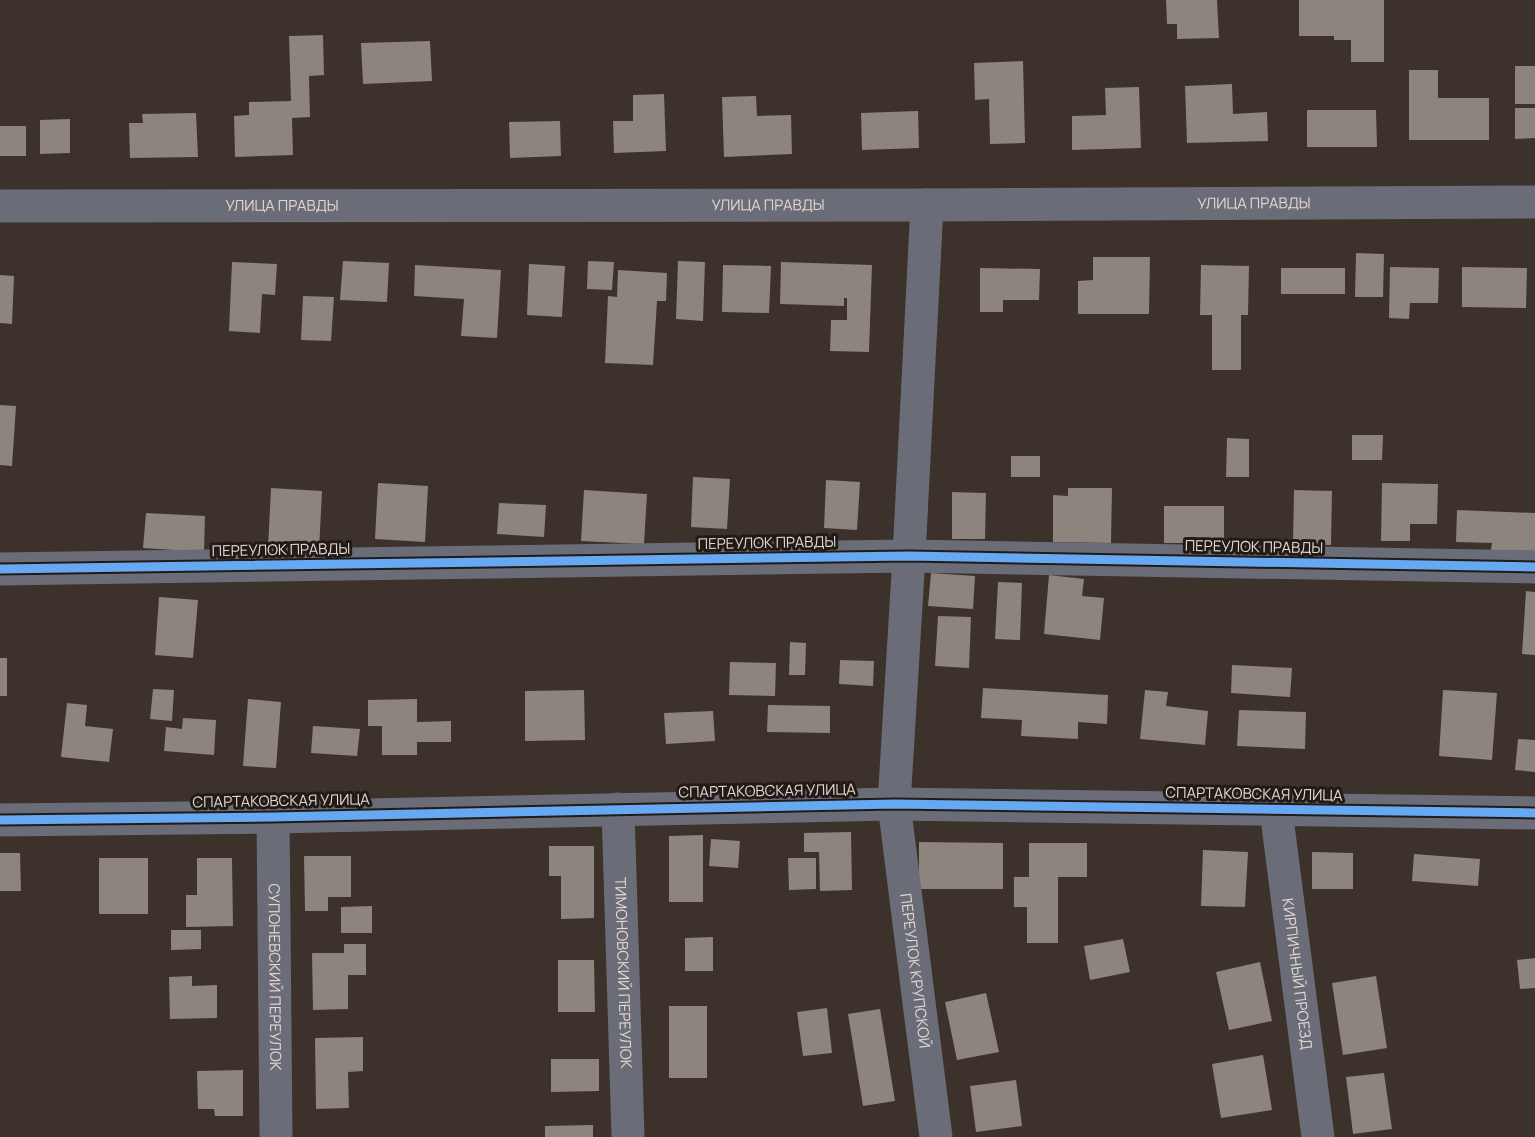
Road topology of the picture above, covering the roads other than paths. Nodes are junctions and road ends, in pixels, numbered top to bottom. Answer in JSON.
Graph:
{"nodes":[{"id":1,"x":1535,"y":202,"type":"edge"},
{"id":2,"x":927,"y":205,"type":"junction"},
{"id":3,"x":0,"y":206,"type":"edge"},
{"id":4,"x":909,"y":556,"type":"junction"},
{"id":5,"x":1535,"y":567,"type":"edge"},
{"id":6,"x":0,"y":569,"type":"edge"},
{"id":7,"x":894,"y":804,"type":"junction"},
{"id":8,"x":618,"y":809,"type":"junction"},
{"id":9,"x":1276,"y":810,"type":"junction"},
{"id":10,"x":1535,"y":813,"type":"edge"},
{"id":11,"x":273,"y":817,"type":"junction"},
{"id":12,"x":0,"y":820,"type":"edge"},
{"id":13,"x":276,"y":1137,"type":"edge"},
{"id":14,"x":628,"y":1137,"type":"edge"},
{"id":15,"x":936,"y":1137,"type":"edge"},
{"id":16,"x":1318,"y":1137,"type":"edge"}],
"edges":[{"from":1,"to":2,"type":"street","name":"УЛИЦА ПРАВДЫ"},
{"from":2,"to":3,"type":"street","name":"УЛИЦА ПРАВДЫ"},
{"from":2,"to":4,"type":"street","name":"ПЕРЕУЛОК КРУПСКОЙ"},
{"from":4,"to":5,"type":"street","name":"ПЕРЕУЛОК ПРАВДЫ"},
{"from":4,"to":6,"type":"street","name":"ПЕРЕУЛОК ПРАВДЫ"},
{"from":4,"to":7,"type":"street","name":"ПЕРЕУЛОК КРУПСКОЙ"},
{"from":7,"to":8,"type":"street","name":"СПАРТАКОВСКАЯ УЛИЦА"},
{"from":7,"to":9,"type":"street","name":"СПАРТАКОВСКАЯ УЛИЦА"},
{"from":7,"to":15,"type":"street","name":"ПЕРЕУЛОК КРУПСКОЙ"},
{"from":8,"to":11,"type":"street","name":"СПАРТАКОВСКАЯ УЛИЦА"},
{"from":8,"to":14,"type":"street","name":"ТИМОНОВСКИЙ ПЕРЕУЛОК"},
{"from":9,"to":10,"type":"street","name":"СПАРТАКОВСКАЯ УЛИЦА"},
{"from":9,"to":16,"type":"street","name":"КИРПИЧНЫЙ ПРОЕЗД"},
{"from":11,"to":12,"type":"street","name":"СПАРТАКОВСКАЯ УЛИЦА"},
{"from":11,"to":13,"type":"street","name":"СУПОНЕВСКИЙ ПЕРЕУЛОК"}]}
